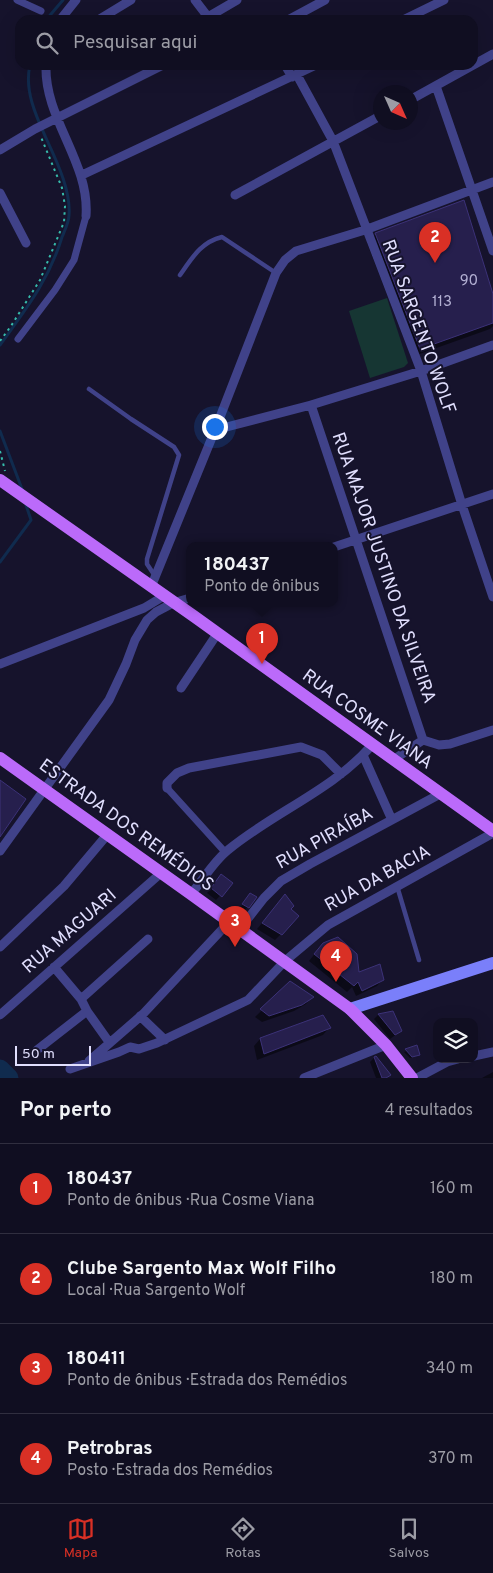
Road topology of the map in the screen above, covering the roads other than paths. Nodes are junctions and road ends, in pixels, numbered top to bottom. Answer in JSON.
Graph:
{"nodes":[{"id":1,"x":17,"y":0,"type":"edge"},
{"id":2,"x":76,"y":0,"type":"edge"},
{"id":3,"x":131,"y":0,"type":"edge"},
{"id":4,"x":195,"y":0,"type":"edge"},
{"id":5,"x":237,"y":0,"type":"edge"},
{"id":6,"x":326,"y":0,"type":"edge"},
{"id":7,"x":444,"y":0,"type":"edge"},
{"id":8,"x":41,"y":11,"type":"dead end"},
{"id":9,"x":64,"y":15,"type":"edge"},
{"id":10,"x":106,"y":15,"type":"edge"},
{"id":11,"x":206,"y":15,"type":"edge"},
{"id":12,"x":211,"y":15,"type":"edge"},
{"id":13,"x":298,"y":15,"type":"edge"},
{"id":14,"x":414,"y":15,"type":"edge"},
{"id":15,"x":493,"y":54,"type":"edge"},
{"id":16,"x":478,"y":62,"type":"edge"},
{"id":17,"x":46,"y":70,"type":"edge"},
{"id":18,"x":153,"y":70,"type":"edge"},
{"id":19,"x":290,"y":70,"type":"edge"},
{"id":20,"x":306,"y":70,"type":"edge"},
{"id":21,"x":464,"y":70,"type":"edge"},
{"id":22,"x":295,"y":76,"type":"junction"},
{"id":23,"x":436,"y":86,"type":"junction"},
{"id":24,"x":418,"y":96,"type":"edge"},
{"id":25,"x":54,"y":120,"type":"junction"},
{"id":26,"x":373,"y":120,"type":"edge"},
{"id":27,"x":333,"y":142,"type":"junction"},
{"id":28,"x":0,"y":150,"type":"edge"},
{"id":29,"x":82,"y":175,"type":"junction"},
{"id":30,"x":493,"y":182,"type":"edge"},
{"id":31,"x":472,"y":189,"type":"junction"},
{"id":32,"x":0,"y":192,"type":"edge"},
{"id":33,"x":235,"y":195,"type":"dead end"},
{"id":34,"x":86,"y":216,"type":"joint"},
{"id":35,"x":366,"y":230,"type":"junction"},
{"id":36,"x":26,"y":244,"type":"dead end"},
{"id":37,"x":493,"y":251,"type":"edge"},
{"id":38,"x":276,"y":273,"type":"junction"},
{"id":39,"x":180,"y":274,"type":"dead end"},
{"id":40,"x":18,"y":339,"type":"dead end"},
{"id":41,"x":493,"y":345,"type":"edge"},
{"id":42,"x":421,"y":371,"type":"junction"},
{"id":43,"x":89,"y":389,"type":"dead end"},
{"id":44,"x":311,"y":405,"type":"junction"},
{"id":45,"x":216,"y":430,"type":"junction"},
{"id":46,"x":0,"y":480,"type":"edge"},
{"id":47,"x":493,"y":494,"type":"edge"},
{"id":48,"x":462,"y":504,"type":"junction"},
{"id":49,"x":355,"y":540,"type":"junction"},
{"id":50,"x":338,"y":546,"type":"edge"},
{"id":51,"x":154,"y":582,"type":"junction"},
{"id":52,"x":493,"y":597,"type":"edge"},
{"id":53,"x":186,"y":598,"type":"edge"},
{"id":54,"x":169,"y":599,"type":"junction"},
{"id":55,"x":218,"y":634,"type":"junction"},
{"id":56,"x":0,"y":664,"type":"edge"},
{"id":57,"x":181,"y":688,"type":"dead end"},
{"id":58,"x":493,"y":730,"type":"edge"},
{"id":59,"x":424,"y":740,"type":"junction"},
{"id":60,"x":372,"y":745,"type":"junction"},
{"id":61,"x":363,"y":756,"type":"junction"},
{"id":62,"x":0,"y":758,"type":"edge"},
{"id":63,"x":393,"y":760,"type":"junction"},
{"id":64,"x":340,"y":774,"type":"junction"},
{"id":65,"x":166,"y":788,"type":"joint"},
{"id":66,"x":44,"y":789,"type":"junction"},
{"id":67,"x":440,"y":794,"type":"junction"},
{"id":68,"x":392,"y":820,"type":"junction"},
{"id":69,"x":493,"y":832,"type":"edge"},
{"id":70,"x":108,"y":835,"type":"junction"},
{"id":71,"x":0,"y":851,"type":"edge"},
{"id":72,"x":226,"y":852,"type":"junction"},
{"id":73,"x":161,"y":873,"type":"junction"},
{"id":74,"x":397,"y":886,"type":"junction"},
{"id":75,"x":191,"y":894,"type":"junction"},
{"id":76,"x":234,"y":926,"type":"junction"},
{"id":77,"x":4,"y":936,"type":"edge"},
{"id":78,"x":148,"y":939,"type":"dead end"},
{"id":79,"x":0,"y":947,"type":"edge"},
{"id":80,"x":419,"y":960,"type":"dead end"},
{"id":81,"x":285,"y":962,"type":"junction"},
{"id":82,"x":493,"y":963,"type":"edge"},
{"id":83,"x":54,"y":967,"type":"junction"},
{"id":84,"x":81,"y":999,"type":"junction"},
{"id":85,"x":350,"y":1009,"type":"junction"},
{"id":86,"x":87,"y":1011,"type":"junction"},
{"id":87,"x":0,"y":1015,"type":"edge"},
{"id":88,"x":140,"y":1016,"type":"junction"},
{"id":89,"x":165,"y":1040,"type":"junction"},
{"id":90,"x":108,"y":1042,"type":"junction"},
{"id":91,"x":386,"y":1045,"type":"junction"},
{"id":92,"x":36,"y":1050,"type":"dead end"},
{"id":93,"x":493,"y":1052,"type":"edge"},
{"id":94,"x":478,"y":1055,"type":"edge"},
{"id":95,"x":87,"y":1063,"type":"junction"},
{"id":96,"x":445,"y":1063,"type":"edge"},
{"id":97,"x":70,"y":1069,"type":"dead end"},
{"id":98,"x":304,"y":1078,"type":"edge"},
{"id":99,"x":412,"y":1078,"type":"edge"},
{"id":100,"x":417,"y":1078,"type":"edge"}],
"edges":[{"from":1,"to":8,"type":"street"},
{"from":2,"to":9,"type":"street"},
{"from":3,"to":10,"type":"street"},
{"from":4,"to":11,"type":"street"},
{"from":5,"to":12,"type":"street"},
{"from":6,"to":13,"type":"street"},
{"from":7,"to":14,"type":"street"},
{"from":15,"to":16,"type":"street"},
{"from":17,"to":25,"type":"street"},
{"from":18,"to":25,"type":"street"},
{"from":19,"to":22,"type":"street","name":"RUA SARGENTO WOLF"},
{"from":20,"to":22,"type":"street"},
{"from":21,"to":23,"type":"street"},
{"from":22,"to":27,"type":"street","name":"RUA SARGENTO WOLF"},
{"from":22,"to":29,"type":"street"},
{"from":23,"to":24,"type":"street"},
{"from":23,"to":31,"type":"street"},
{"from":25,"to":28,"type":"street"},
{"from":25,"to":29,"type":"street"},
{"from":26,"to":27,"type":"street"},
{"from":27,"to":33,"type":"street"},
{"from":27,"to":35,"type":"street","name":"RUA SARGENTO WOLF"},
{"from":29,"to":34,"type":"street"},
{"from":30,"to":31,"type":"street"},
{"from":31,"to":35,"type":"street"},
{"from":31,"to":37,"type":"street"},
{"from":32,"to":36,"type":"street"},
{"from":34,"to":40,"type":"street"},
{"from":35,"to":38,"type":"street"},
{"from":35,"to":42,"type":"street","name":"RUA SARGENTO WOLF"},
{"from":38,"to":39,"type":"lane"},
{"from":38,"to":45,"type":"street"},
{"from":41,"to":42,"type":"street"},
{"from":42,"to":44,"type":"street"},
{"from":42,"to":48,"type":"street","name":"RUA SARGENTO WOLF"},
{"from":43,"to":51,"type":"lane"},
{"from":44,"to":45,"type":"street"},
{"from":44,"to":49,"type":"street","name":"RUA MAJOR JUSTINO DA SILVEIRA"},
{"from":45,"to":51,"type":"street"},
{"from":46,"to":51,"type":"main road","name":"RUA COSME VIANA"},
{"from":47,"to":48,"type":"street"},
{"from":48,"to":49,"type":"street"},
{"from":48,"to":52,"type":"street","name":"RUA SARGENTO WOLF"},
{"from":49,"to":50,"type":"street"},
{"from":49,"to":59,"type":"street","name":"RUA MAJOR JUSTINO DA SILVEIRA"},
{"from":51,"to":54,"type":"main road","name":"RUA COSME VIANA"},
{"from":53,"to":54,"type":"street"},
{"from":54,"to":55,"type":"main road","name":"RUA COSME VIANA"},
{"from":54,"to":56,"type":"street"},
{"from":54,"to":66,"type":"street"},
{"from":55,"to":57,"type":"street"},
{"from":55,"to":60,"type":"main road","name":"RUA COSME VIANA"},
{"from":58,"to":59,"type":"street"},
{"from":59,"to":63,"type":"street"},
{"from":60,"to":61,"type":"street"},
{"from":60,"to":63,"type":"main road","name":"RUA COSME VIANA"},
{"from":61,"to":64,"type":"street"},
{"from":61,"to":68,"type":"street"},
{"from":62,"to":66,"type":"main road","name":"ESTRADA DOS REMÉDIOS"},
{"from":63,"to":67,"type":"main road","name":"RUA COSME VIANA"},
{"from":64,"to":65,"type":"street"},
{"from":64,"to":72,"type":"street"},
{"from":65,"to":72,"type":"street"},
{"from":66,"to":70,"type":"main road","name":"ESTRADA DOS REMÉDIOS"},
{"from":66,"to":71,"type":"street"},
{"from":67,"to":68,"type":"street","name":"RUA PIRAÍBA"},
{"from":67,"to":69,"type":"main road","name":"RUA COSME VIANA"},
{"from":68,"to":76,"type":"street","name":"RUA PIRAÍBA"},
{"from":69,"to":74,"type":"street","name":"RUA DA BACIA"},
{"from":70,"to":73,"type":"main road","name":"ESTRADA DOS REMÉDIOS"},
{"from":70,"to":77,"type":"street"},
{"from":72,"to":75,"type":"street"},
{"from":73,"to":75,"type":"main road","name":"ESTRADA DOS REMÉDIOS"},
{"from":73,"to":83,"type":"street","name":"RUA MAGUARI"},
{"from":74,"to":80,"type":"lane"},
{"from":74,"to":81,"type":"street","name":"RUA DA BACIA"},
{"from":75,"to":76,"type":"main road","name":"ESTRADA DOS REMÉDIOS"},
{"from":76,"to":81,"type":"main road","name":"ESTRADA DOS REMÉDIOS"},
{"from":76,"to":88,"type":"street","name":"RUA PIRAÍBA"},
{"from":77,"to":79,"type":"street"},
{"from":78,"to":84,"type":"street"},
{"from":81,"to":85,"type":"main road","name":"ESTRADA DOS REMÉDIOS"},
{"from":81,"to":89,"type":"street","name":"RUA DA BACIA"},
{"from":82,"to":85,"type":"main road"},
{"from":83,"to":84,"type":"street"},
{"from":83,"to":87,"type":"street","name":"RUA MAGUARI"},
{"from":84,"to":86,"type":"street"},
{"from":85,"to":91,"type":"main road","name":"ESTRADA DOS REMÉDIOS"},
{"from":86,"to":90,"type":"street"},
{"from":86,"to":92,"type":"street"},
{"from":88,"to":89,"type":"street"},
{"from":88,"to":90,"type":"street","name":"RUA PIRAÍBA"},
{"from":89,"to":95,"type":"street","name":"RUA DA BACIA"},
{"from":90,"to":95,"type":"street","name":"RUA PIRAÍBA"},
{"from":91,"to":98,"type":"street"},
{"from":91,"to":99,"type":"main road","name":"ESTRADA DOS REMÉDIOS"},
{"from":93,"to":94,"type":"street"},
{"from":95,"to":97,"type":"street","name":"RUA DA BACIA"},
{"from":96,"to":100,"type":"street"}]}
